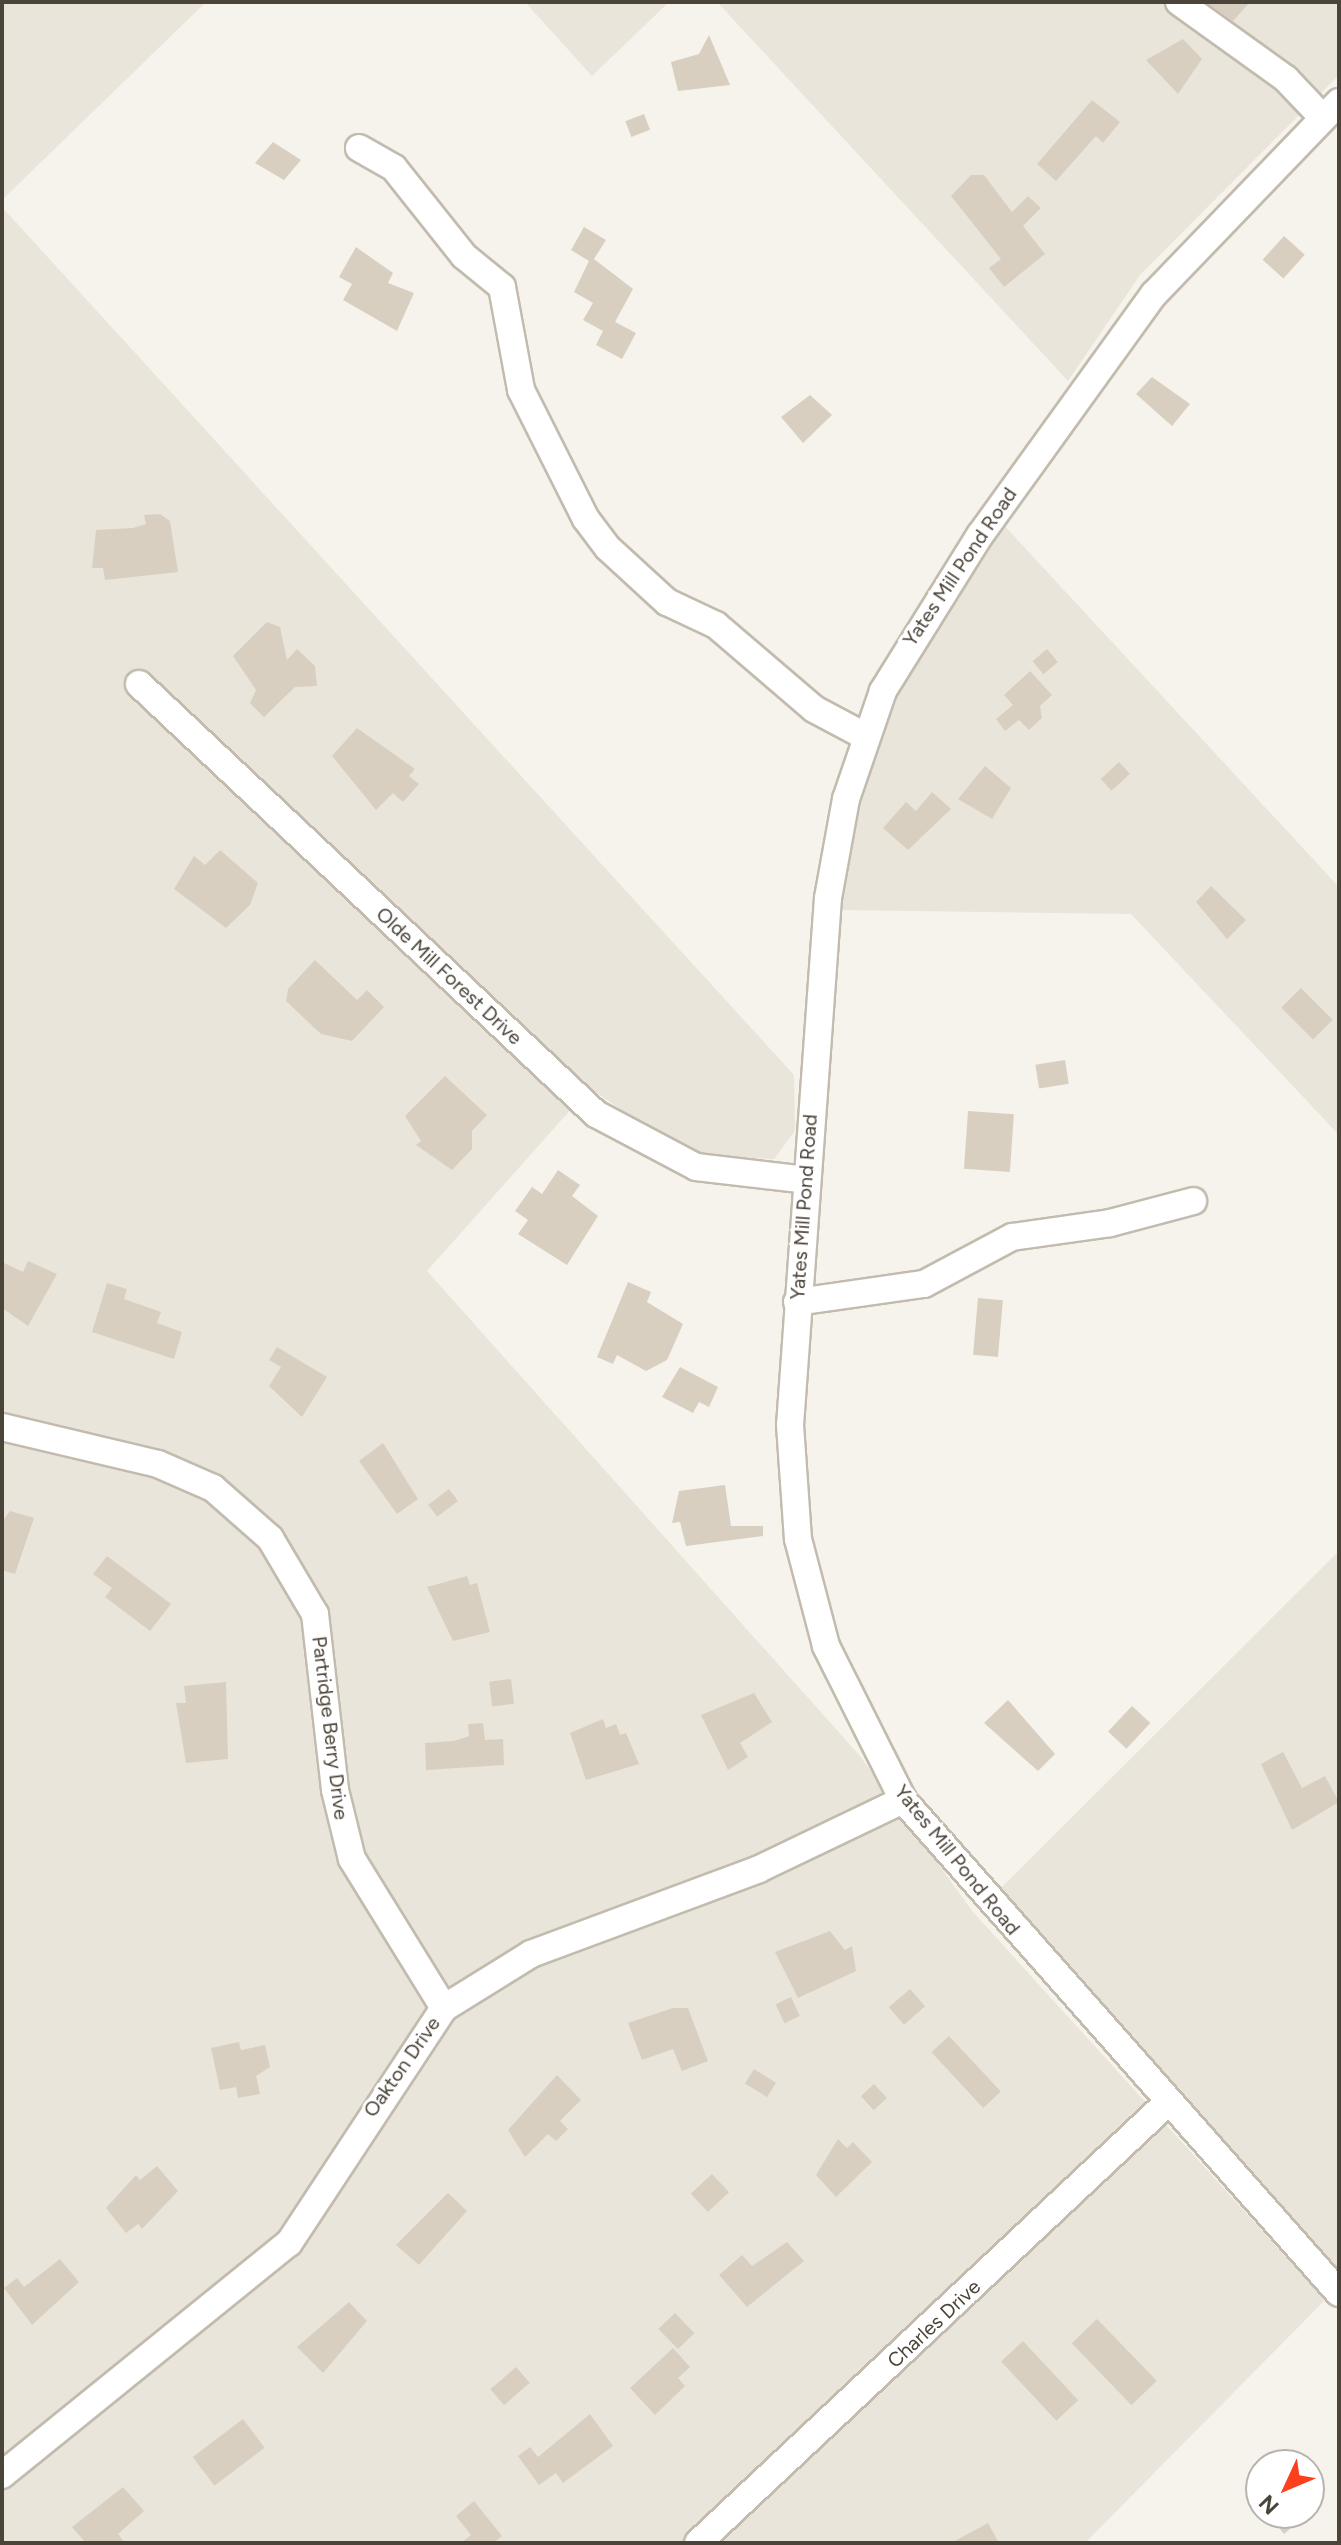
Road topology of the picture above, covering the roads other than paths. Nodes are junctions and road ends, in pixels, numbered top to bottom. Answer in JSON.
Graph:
{"nodes":[{"id":1,"x":1179,"y":2,"type":"edge"},
{"id":2,"x":1331,"y":110,"type":"edge"},
{"id":3,"x":359,"y":148,"type":"dead end"},
{"id":4,"x":139,"y":684,"type":"dead end"},
{"id":5,"x":865,"y":736,"type":"junction"},
{"id":6,"x":806,"y":1180,"type":"junction"},
{"id":7,"x":1193,"y":1201,"type":"dead end"},
{"id":8,"x":797,"y":1302,"type":"junction"},
{"id":9,"x":2,"y":1427,"type":"edge"},
{"id":10,"x":903,"y":1800,"type":"junction"},
{"id":11,"x":444,"y":2008,"type":"junction"},
{"id":12,"x":1167,"y":2103,"type":"junction"},
{"id":13,"x":1339,"y":2293,"type":"edge"},
{"id":14,"x":2,"y":2475,"type":"edge"},
{"id":15,"x":698,"y":2543,"type":"edge"}],
"edges":[{"from":1,"to":2,"type":"street"},
{"from":2,"to":5,"type":"street","name":"Yates Mill Pond Road"},
{"from":3,"to":5,"type":"street"},
{"from":4,"to":6,"type":"street","name":"Olde Mill Forest Drive"},
{"from":5,"to":6,"type":"street","name":"Yates Mill Pond Road"},
{"from":6,"to":8,"type":"street","name":"Yates Mill Pond Road"},
{"from":7,"to":8,"type":"street"},
{"from":8,"to":10,"type":"street","name":"Yates Mill Pond Road"},
{"from":9,"to":11,"type":"street","name":"Partridge Berry Drive"},
{"from":10,"to":11,"type":"street","name":"Oakton Drive"},
{"from":10,"to":12,"type":"street","name":"Yates Mill Pond Road"},
{"from":11,"to":14,"type":"street","name":"Oakton Drive"},
{"from":12,"to":13,"type":"street","name":"Yates Mill Pond Road"},
{"from":12,"to":15,"type":"street","name":"Charles Drive"}]}
